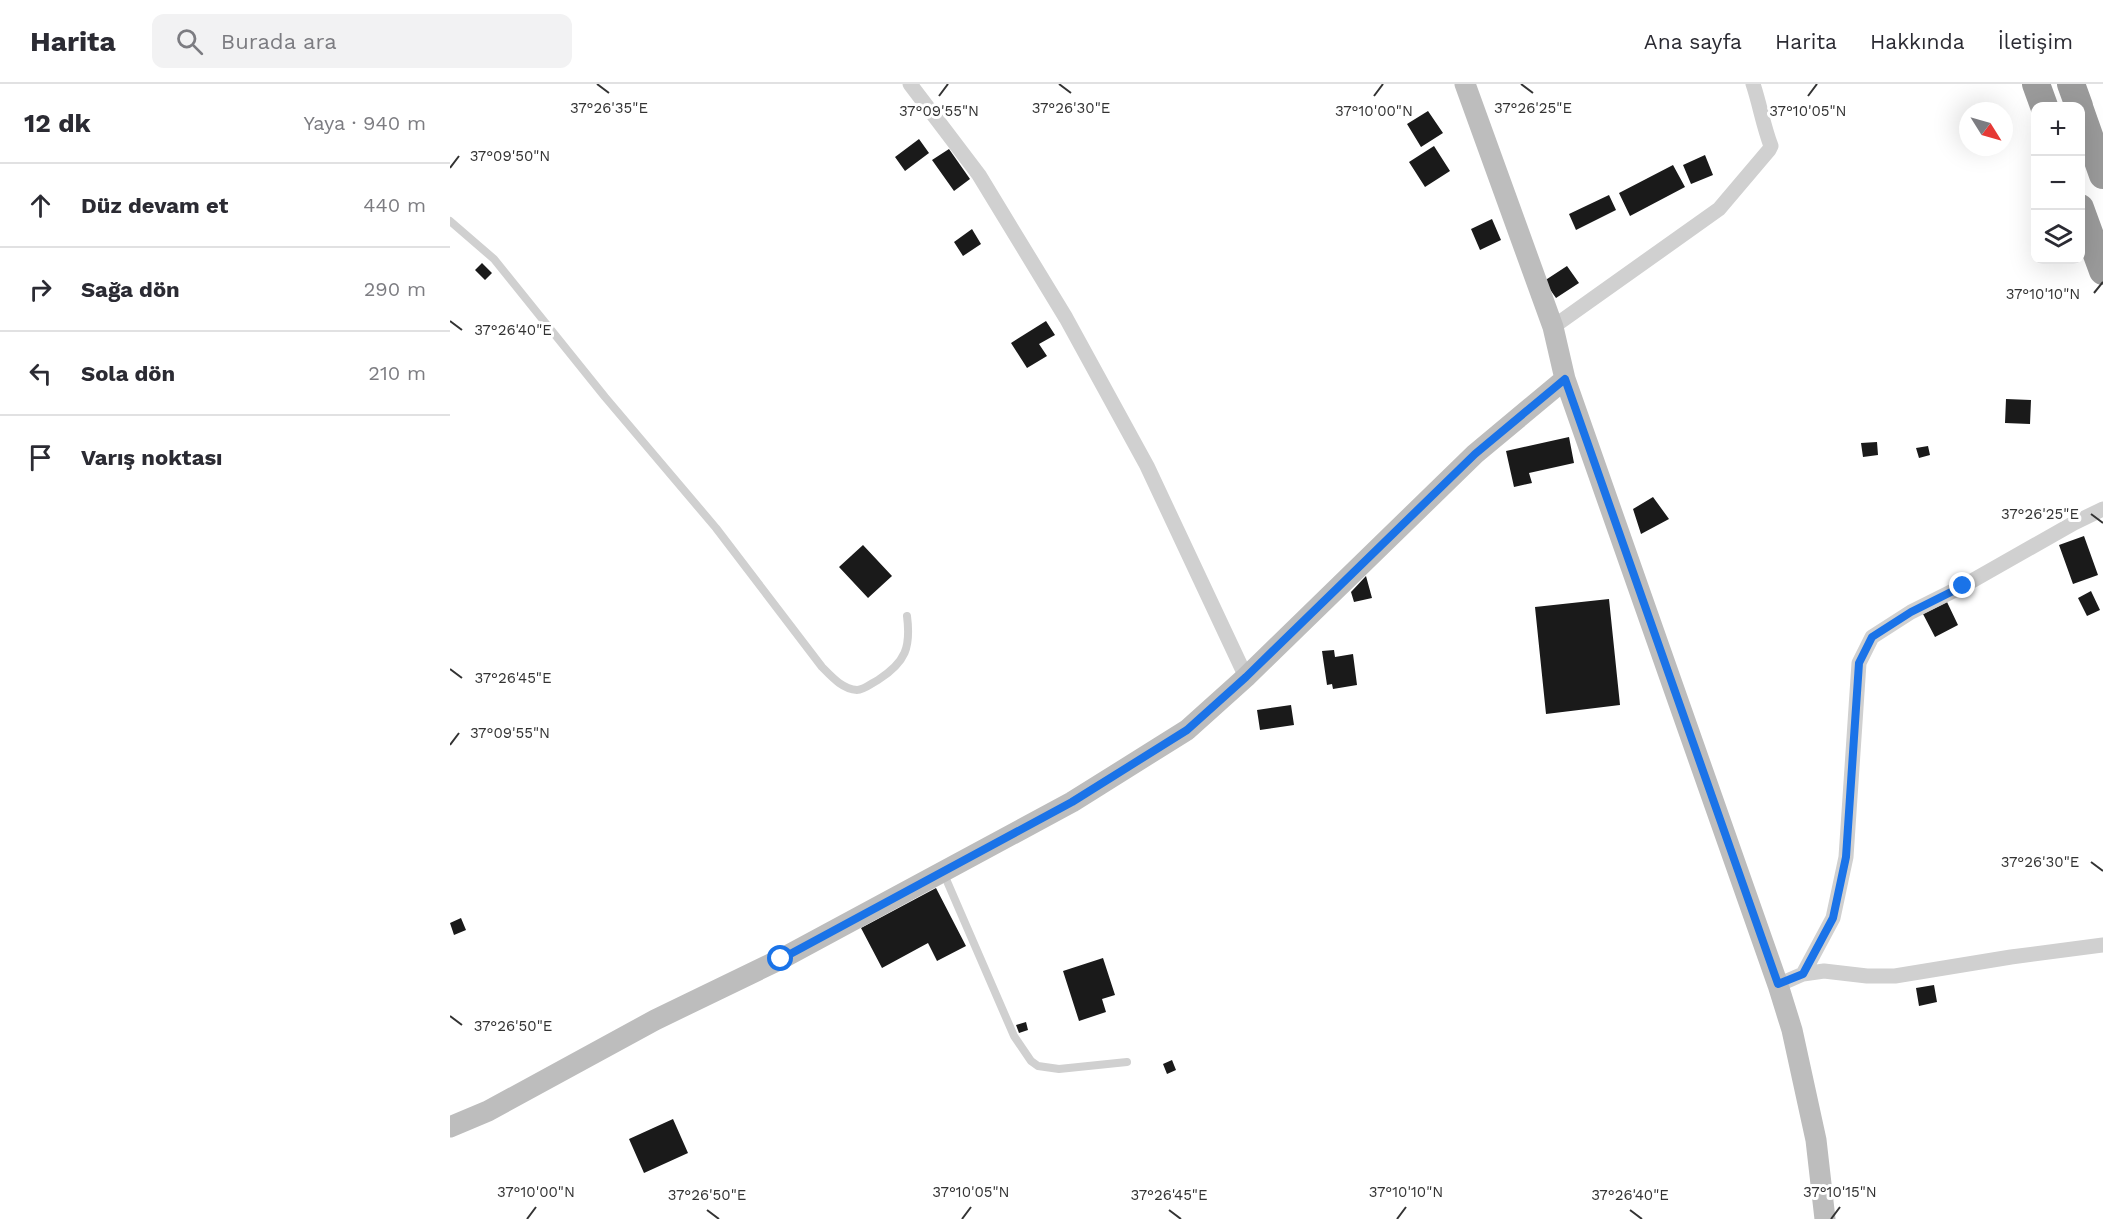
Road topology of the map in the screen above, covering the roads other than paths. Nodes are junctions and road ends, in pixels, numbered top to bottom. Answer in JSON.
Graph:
{"nodes":[{"id":1,"x":910,"y":84,"type":"edge"},
{"id":2,"x":1465,"y":84,"type":"edge"},
{"id":3,"x":1753,"y":84,"type":"edge"},
{"id":4,"x":2036,"y":84,"type":"edge"},
{"id":5,"x":2071,"y":84,"type":"edge"},
{"id":6,"x":2043,"y":102,"type":"edge"},
{"id":7,"x":2078,"y":102,"type":"edge"},
{"id":8,"x":2085,"y":123,"type":"edge"},
{"id":9,"x":2103,"y":176,"type":"edge"},
{"id":10,"x":2081,"y":210,"type":"edge"},
{"id":11,"x":450,"y":221,"type":"edge"},
{"id":12,"x":2103,"y":271,"type":"edge"},
{"id":13,"x":1553,"y":327,"type":"junction"},
{"id":14,"x":1565,"y":379,"type":"junction"},
{"id":15,"x":2103,"y":509,"type":"edge"},
{"id":16,"x":907,"y":616,"type":"dead end"},
{"id":17,"x":1246,"y":677,"type":"junction"},
{"id":18,"x":943,"y":871,"type":"junction"},
{"id":19,"x":2103,"y":945,"type":"edge"},
{"id":20,"x":1803,"y":974,"type":"junction"},
{"id":21,"x":1778,"y":984,"type":"junction"},
{"id":22,"x":1127,"y":1062,"type":"dead end"},
{"id":23,"x":450,"y":1127,"type":"edge"},
{"id":24,"x":1825,"y":1219,"type":"edge"}],
"edges":[{"from":1,"to":17,"type":"street"},
{"from":2,"to":13,"type":"street"},
{"from":3,"to":13,"type":"street"},
{"from":4,"to":6,"type":"highway"},
{"from":5,"to":7,"type":"highway"},
{"from":8,"to":9,"type":"highway"},
{"from":10,"to":12,"type":"highway"},
{"from":11,"to":16,"type":"lane"},
{"from":13,"to":14,"type":"street"},
{"from":14,"to":17,"type":"street"},
{"from":14,"to":21,"type":"street"},
{"from":15,"to":20,"type":"street"},
{"from":17,"to":18,"type":"street"},
{"from":18,"to":22,"type":"lane"},
{"from":18,"to":23,"type":"street"},
{"from":19,"to":20,"type":"street"},
{"from":20,"to":21,"type":"street"},
{"from":21,"to":24,"type":"street"}]}
